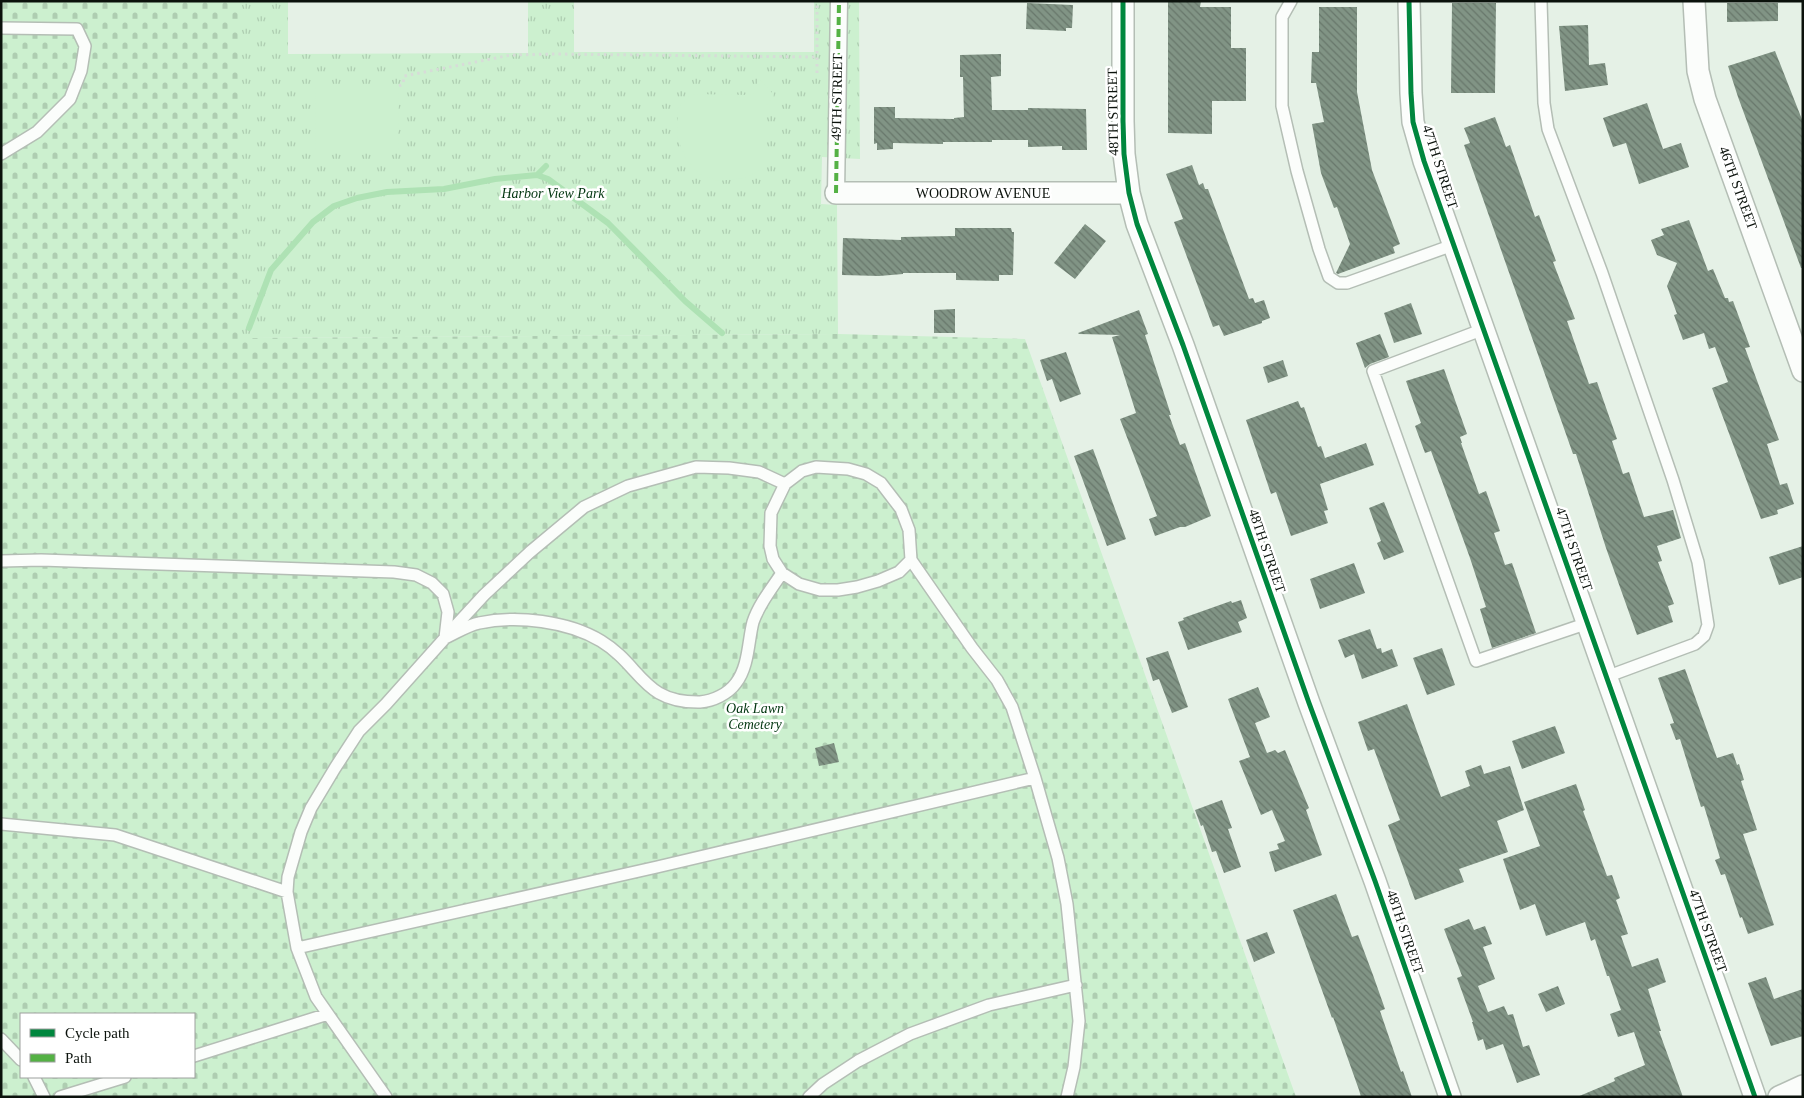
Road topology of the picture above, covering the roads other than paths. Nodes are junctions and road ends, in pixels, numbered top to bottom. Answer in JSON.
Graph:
{"nodes":[{"id":1,"x":839,"y":1,"type":"edge"},
{"id":2,"x":1123,"y":1,"type":"edge"},
{"id":3,"x":1291,"y":1,"type":"edge"},
{"id":4,"x":1409,"y":1,"type":"edge"},
{"id":5,"x":1541,"y":1,"type":"edge"},
{"id":6,"x":1694,"y":1,"type":"edge"},
{"id":7,"x":1,"y":28,"type":"edge"},
{"id":8,"x":1,"y":154,"type":"edge"},
{"id":9,"x":836,"y":193,"type":"joint"},
{"id":10,"x":1129,"y":193,"type":"junction"},
{"id":11,"x":1454,"y":245,"type":"junction"},
{"id":12,"x":1484,"y":329,"type":"junction"},
{"id":13,"x":1803,"y":371,"type":"edge"},
{"id":14,"x":785,"y":484,"type":"junction"},
{"id":15,"x":911,"y":560,"type":"junction"},
{"id":16,"x":1,"y":561,"type":"edge"},
{"id":17,"x":782,"y":573,"type":"junction"},
{"id":18,"x":1588,"y":623,"type":"junction"},
{"id":19,"x":445,"y":638,"type":"junction"},
{"id":20,"x":1606,"y":677,"type":"junction"},
{"id":21,"x":1035,"y":778,"type":"junction"},
{"id":22,"x":1,"y":824,"type":"edge"},
{"id":23,"x":287,"y":892,"type":"junction"},
{"id":24,"x":297,"y":948,"type":"junction"},
{"id":25,"x":1076,"y":985,"type":"junction"},
{"id":26,"x":328,"y":1014,"type":"junction"},
{"id":27,"x":1,"y":1039,"type":"edge"},
{"id":28,"x":195,"y":1056,"type":"edge"},
{"id":29,"x":20,"y":1059,"type":"edge"},
{"id":30,"x":34,"y":1078,"type":"edge"},
{"id":31,"x":122,"y":1078,"type":"edge"},
{"id":32,"x":1803,"y":1086,"type":"edge"},
{"id":33,"x":44,"y":1097,"type":"edge"},
{"id":34,"x":60,"y":1097,"type":"edge"},
{"id":35,"x":386,"y":1097,"type":"edge"},
{"id":36,"x":810,"y":1097,"type":"edge"},
{"id":37,"x":1067,"y":1097,"type":"edge"},
{"id":38,"x":1450,"y":1097,"type":"edge"},
{"id":39,"x":1755,"y":1097,"type":"edge"},
{"id":40,"x":1779,"y":1097,"type":"edge"}],
"edges":[{"from":1,"to":9,"type":"street","name":"49TH STREET"},
{"from":2,"to":10,"type":"street","name":"48TH STREET"},
{"from":3,"to":11,"type":"lane"},
{"from":4,"to":11,"type":"street","name":"47TH STREET"},
{"from":5,"to":20,"type":"lane"},
{"from":6,"to":13,"type":"street","name":"46TH STREET"},
{"from":7,"to":8,"type":"lane"},
{"from":9,"to":10,"type":"street","name":"WOODROW AVENUE"},
{"from":10,"to":38,"type":"street","name":"48TH STREET"},
{"from":11,"to":12,"type":"street","name":"47TH STREET"},
{"from":12,"to":18,"type":"street","name":"47TH STREET"},
{"from":12,"to":18,"type":"lane"},
{"from":14,"to":15,"type":"lane"},
{"from":14,"to":17,"type":"lane"},
{"from":14,"to":19,"type":"lane"},
{"from":15,"to":17,"type":"lane"},
{"from":15,"to":21,"type":"lane"},
{"from":16,"to":19,"type":"lane"},
{"from":17,"to":19,"type":"lane"},
{"from":18,"to":20,"type":"street","name":"47TH STREET"},
{"from":19,"to":23,"type":"lane"},
{"from":20,"to":39,"type":"street","name":"47TH STREET"},
{"from":21,"to":24,"type":"lane"},
{"from":21,"to":25,"type":"lane"},
{"from":22,"to":23,"type":"lane"},
{"from":23,"to":24,"type":"lane"},
{"from":24,"to":26,"type":"lane"},
{"from":25,"to":36,"type":"lane"},
{"from":25,"to":37,"type":"lane"},
{"from":26,"to":28,"type":"lane"},
{"from":26,"to":35,"type":"lane"},
{"from":27,"to":29,"type":"lane"},
{"from":30,"to":33,"type":"lane"},
{"from":31,"to":34,"type":"lane"},
{"from":32,"to":40,"type":"street"}]}
